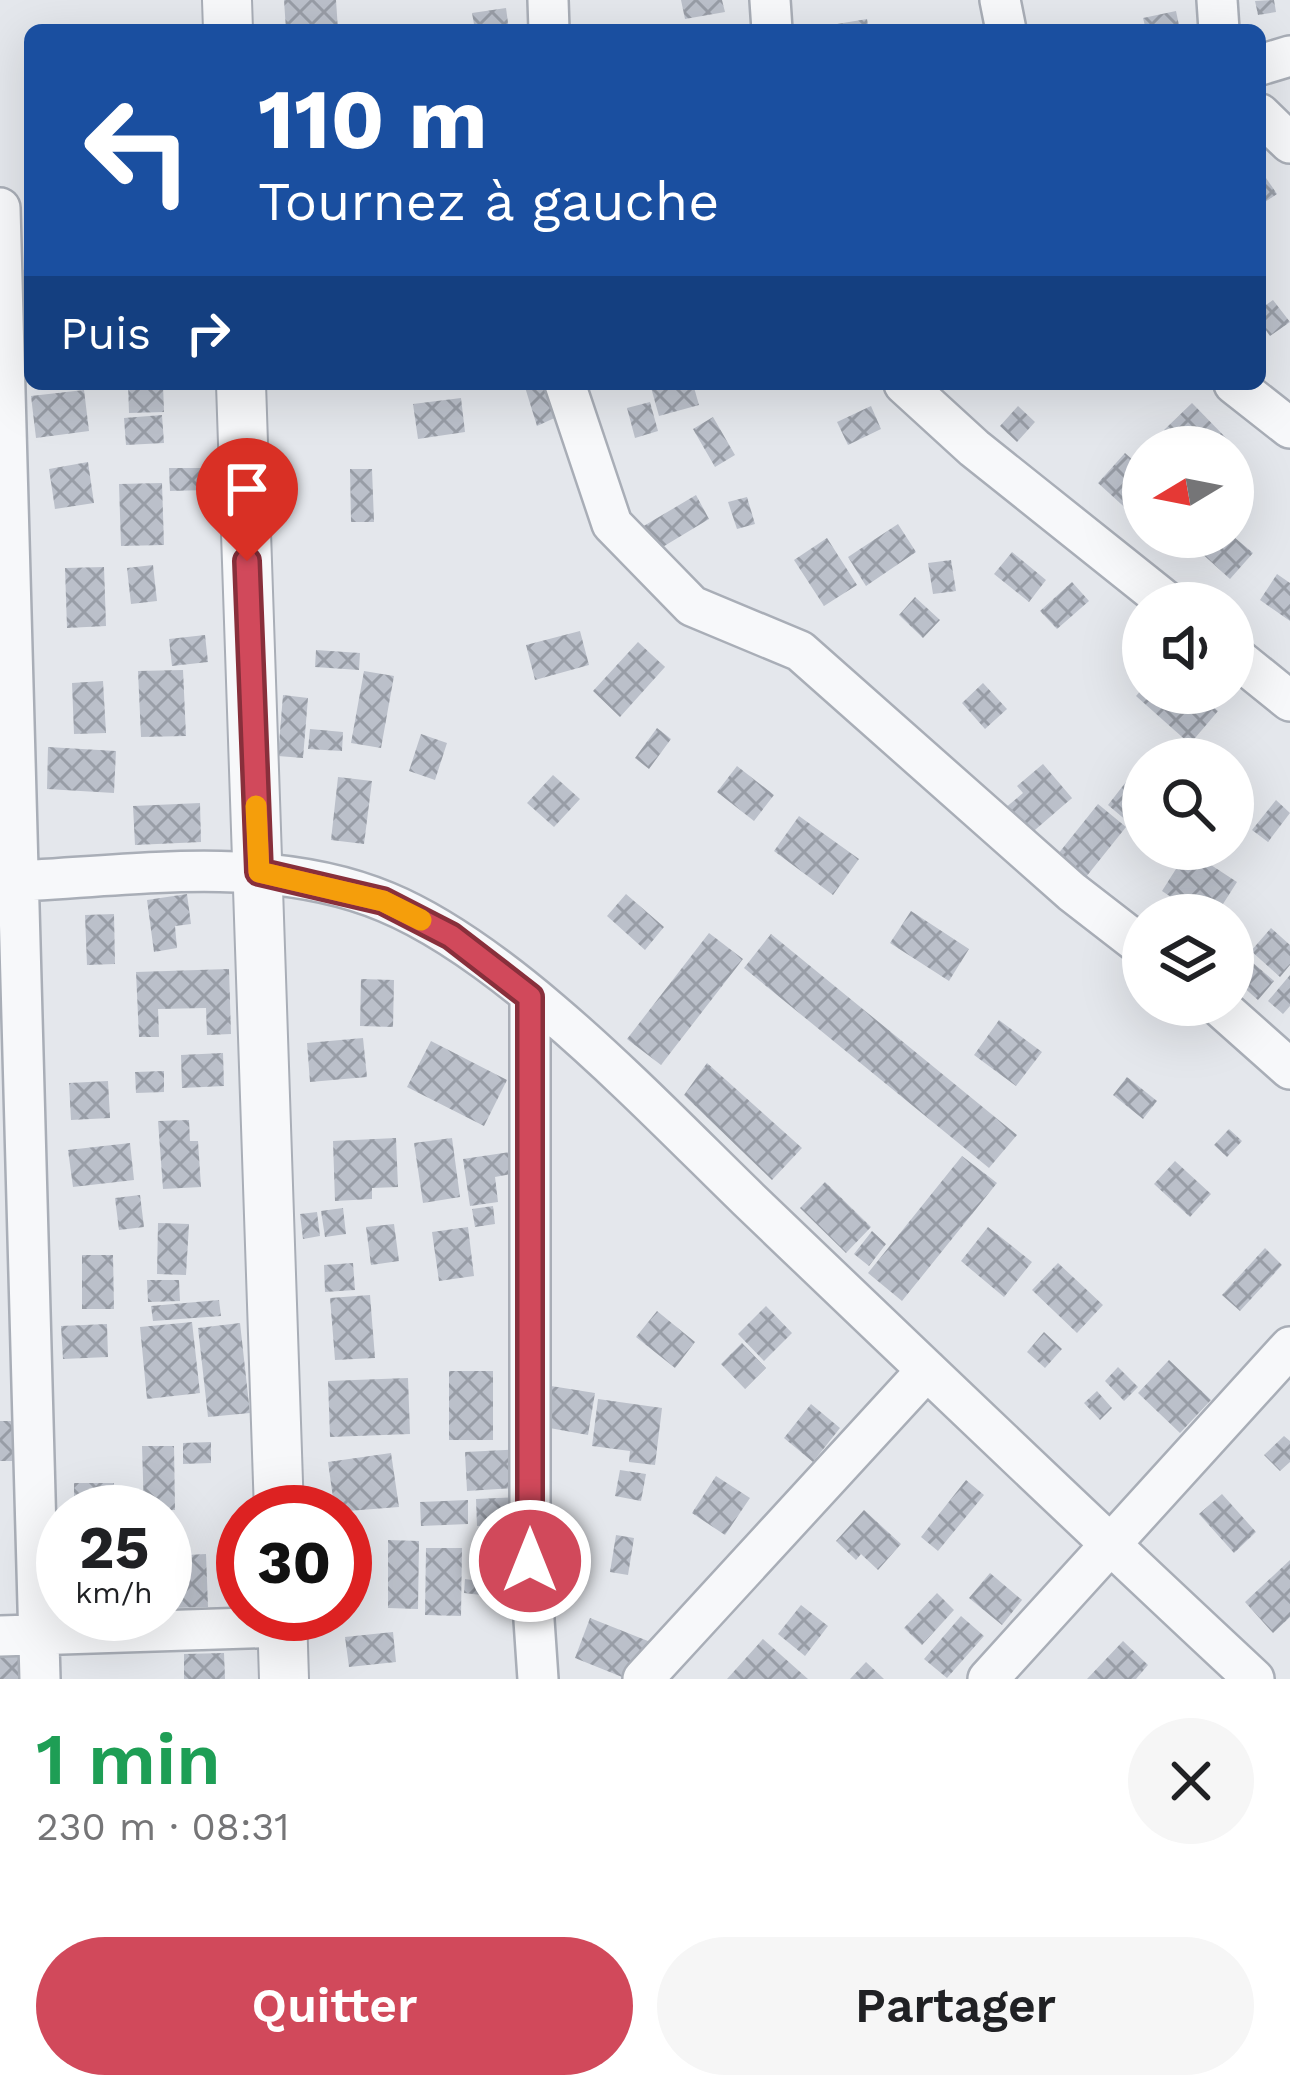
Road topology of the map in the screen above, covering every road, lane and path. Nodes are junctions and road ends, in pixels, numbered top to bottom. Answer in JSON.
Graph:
{"nodes":[{"id":1,"x":1266,"y":120,"type":"edge"},
{"id":2,"x":1290,"y":143,"type":"edge"},
{"id":3,"x":0,"y":208,"type":"edge"},
{"id":4,"x":241,"y":390,"type":"edge"},
{"id":5,"x":567,"y":390,"type":"edge"},
{"id":6,"x":911,"y":390,"type":"edge"},
{"id":7,"x":1242,"y":390,"type":"edge"},
{"id":8,"x":1290,"y":428,"type":"edge"},
{"id":9,"x":1142,"y":582,"type":"edge"},
{"id":10,"x":1254,"y":672,"type":"edge"},
{"id":11,"x":1290,"y":701,"type":"edge"},
{"id":12,"x":259,"y":872,"type":"junction"},
{"id":13,"x":8,"y":881,"type":"edge"},
{"id":14,"x":1122,"y":931,"type":"edge"},
{"id":15,"x":530,"y":997,"type":"junction"},
{"id":16,"x":1242,"y":1026,"type":"edge"},
{"id":17,"x":1290,"y":1069,"type":"edge"},
{"id":18,"x":1290,"y":1347,"type":"edge"},
{"id":19,"x":927,"y":1370,"type":"junction"},
{"id":20,"x":278,"y":1485,"type":"edge"},
{"id":21,"x":1108,"y":1544,"type":"junction"},
{"id":22,"x":216,"y":1624,"type":"edge"},
{"id":23,"x":18,"y":1635,"type":"edge"},
{"id":24,"x":283,"y":1641,"type":"edge"},
{"id":25,"x":40,"y":1679,"type":"edge"},
{"id":26,"x":284,"y":1679,"type":"edge"},
{"id":27,"x":538,"y":1679,"type":"edge"},
{"id":28,"x":643,"y":1679,"type":"edge"},
{"id":29,"x":988,"y":1679,"type":"edge"},
{"id":30,"x":1254,"y":1679,"type":"edge"}],
"edges":[{"from":1,"to":2,"type":"street"},
{"from":3,"to":13,"type":"street"},
{"from":4,"to":12,"type":"street"},
{"from":5,"to":14,"type":"street"},
{"from":6,"to":9,"type":"street"},
{"from":7,"to":8,"type":"street"},
{"from":10,"to":11,"type":"street"},
{"from":12,"to":13,"type":"street"},
{"from":12,"to":15,"type":"street"},
{"from":12,"to":20,"type":"street"},
{"from":13,"to":23,"type":"street"},
{"from":15,"to":19,"type":"street"},
{"from":15,"to":27,"type":"street"},
{"from":16,"to":17,"type":"street"},
{"from":18,"to":21,"type":"street"},
{"from":19,"to":21,"type":"street"},
{"from":19,"to":28,"type":"street"},
{"from":21,"to":29,"type":"street"},
{"from":21,"to":30,"type":"street"},
{"from":22,"to":23,"type":"street"},
{"from":23,"to":25,"type":"street"},
{"from":24,"to":26,"type":"street"}]}
